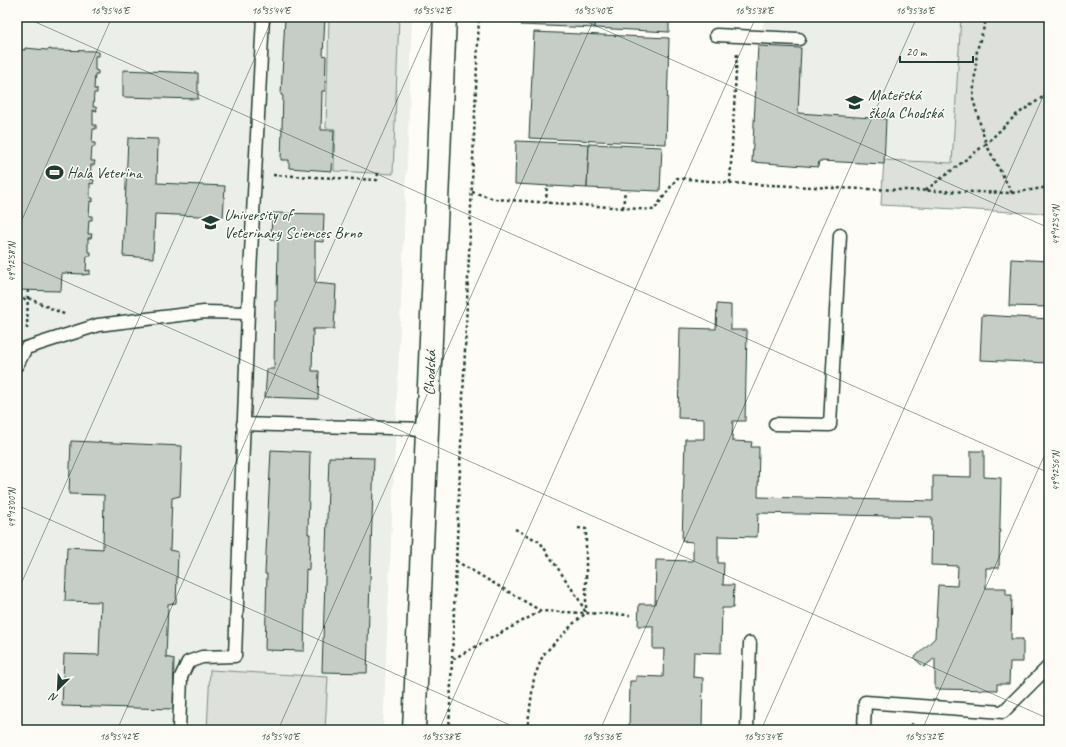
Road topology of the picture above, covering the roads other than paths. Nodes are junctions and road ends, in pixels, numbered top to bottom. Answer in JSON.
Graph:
{"nodes":[{"id":1,"x":263,"y":17,"type":"edge"},
{"id":2,"x":445,"y":17,"type":"edge"},
{"id":3,"x":716,"y":35,"type":"dead end"},
{"id":4,"x":799,"y":39,"type":"dead end"},
{"id":5,"x":840,"y":235,"type":"dead end"},
{"id":6,"x":248,"y":313,"type":"junction"},
{"id":7,"x":17,"y":365,"type":"edge"},
{"id":8,"x":243,"y":424,"type":"junction"},
{"id":9,"x":775,"y":424,"type":"dead end"},
{"id":10,"x":427,"y":429,"type":"junction"},
{"id":11,"x":750,"y":643,"type":"dead end"},
{"id":12,"x":1049,"y":666,"type":"edge"},
{"id":13,"x":179,"y":730,"type":"edge"},
{"id":14,"x":414,"y":730,"type":"edge"},
{"id":15,"x":747,"y":730,"type":"edge"},
{"id":16,"x":864,"y":730,"type":"edge"}],
"edges":[{"from":1,"to":6,"type":"lane"},
{"from":2,"to":10,"type":"street","name":"Chodská"},
{"from":3,"to":4,"type":"lane"},
{"from":5,"to":9,"type":"lane"},
{"from":6,"to":7,"type":"lane"},
{"from":6,"to":8,"type":"lane"},
{"from":8,"to":10,"type":"lane"},
{"from":8,"to":13,"type":"lane"},
{"from":10,"to":14,"type":"street","name":"Chodská"},
{"from":11,"to":15,"type":"lane"},
{"from":12,"to":16,"type":"lane"}]}
